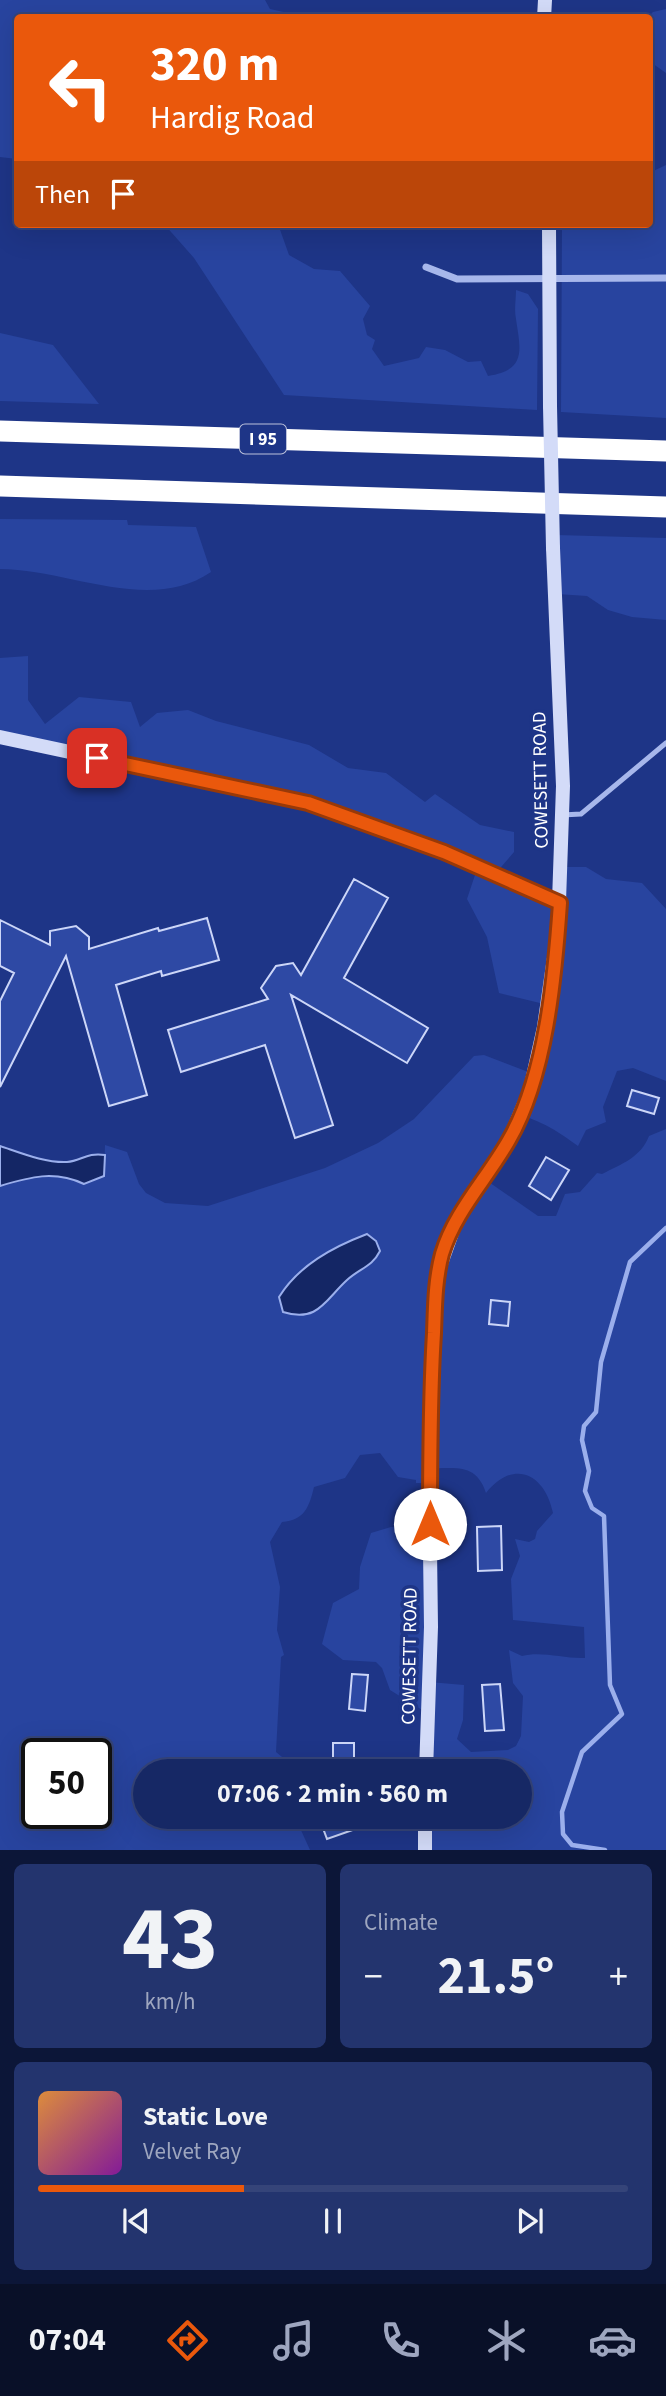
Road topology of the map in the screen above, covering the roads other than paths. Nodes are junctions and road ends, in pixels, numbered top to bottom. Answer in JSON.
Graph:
{"nodes":[{"id":1,"x":548,"y":228,"type":"edge"},
{"id":2,"x":426,"y":267,"type":"dead end"},
{"id":3,"x":551,"y":278,"type":"junction"},
{"id":4,"x":666,"y":278,"type":"edge"},
{"id":5,"x":0,"y":431,"type":"edge"},
{"id":6,"x":666,"y":451,"type":"edge"},
{"id":7,"x":0,"y":486,"type":"edge"},
{"id":8,"x":666,"y":506,"type":"edge"},
{"id":9,"x":0,"y":737,"type":"edge"},
{"id":10,"x":666,"y":743,"type":"edge"},
{"id":11,"x":562,"y":816,"type":"junction"},
{"id":12,"x":560,"y":903,"type":"junction"},
{"id":13,"x":426,"y":1759,"type":"edge"},
{"id":14,"x":425,"y":1829,"type":"edge"},
{"id":15,"x":425,"y":1850,"type":"edge"}],
"edges":[{"from":1,"to":3,"type":"main road","name":"COWESETT ROAD"},
{"from":2,"to":3,"type":"street"},
{"from":3,"to":4,"type":"street"},
{"from":3,"to":11,"type":"main road","name":"COWESETT ROAD","bridge":true},
{"from":5,"to":6,"type":"highway","number":"I 95"},
{"from":7,"to":8,"type":"highway"},
{"from":9,"to":12,"type":"main road"},
{"from":10,"to":11,"type":"lane"},
{"from":11,"to":12,"type":"main road","name":"COWESETT ROAD"},
{"from":12,"to":13,"type":"main road","name":"COWESETT ROAD"},
{"from":14,"to":15,"type":"main road"}]}
